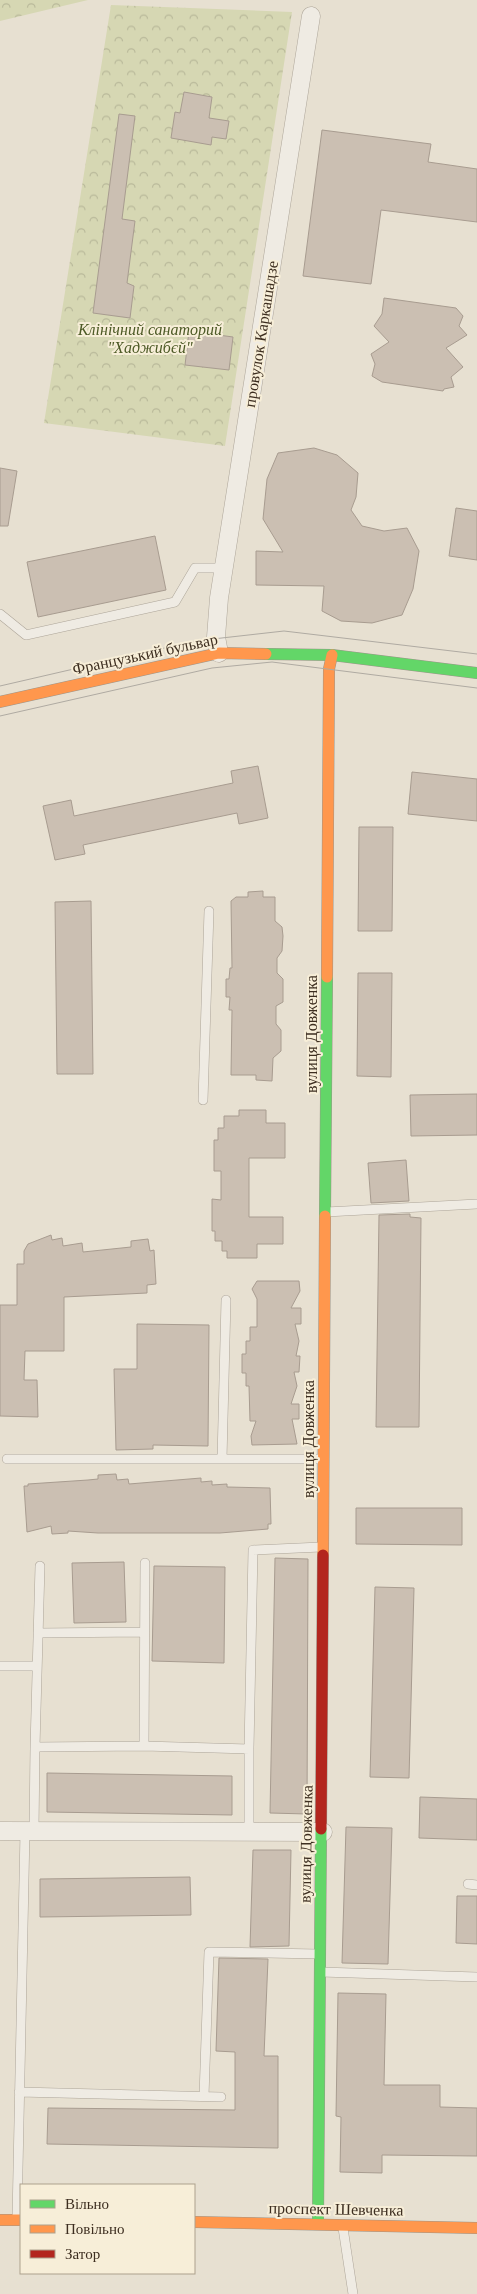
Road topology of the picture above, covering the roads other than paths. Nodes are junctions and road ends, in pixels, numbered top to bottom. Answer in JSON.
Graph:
{"nodes":[{"id":1,"x":311,"y":16,"type":"dead end"},
{"id":2,"x":224,"y":568,"type":"junction"},
{"id":3,"x":0,"y":614,"type":"edge"},
{"id":4,"x":219,"y":653,"type":"junction"},
{"id":5,"x":332,"y":654,"type":"junction"},
{"id":6,"x":477,"y":673,"type":"edge"},
{"id":7,"x":0,"y":702,"type":"edge"},
{"id":8,"x":209,"y":911,"type":"dead end"},
{"id":9,"x":203,"y":1100,"type":"dead end"},
{"id":10,"x":477,"y":1204,"type":"edge"},
{"id":11,"x":326,"y":1212,"type":"junction"},
{"id":12,"x":226,"y":1300,"type":"dead end"},
{"id":13,"x":8,"y":1459,"type":"dead end"},
{"id":14,"x":222,"y":1459,"type":"junction"},
{"id":15,"x":325,"y":1460,"type":"junction"},
{"id":16,"x":324,"y":1547,"type":"junction"},
{"id":17,"x":145,"y":1563,"type":"dead end"},
{"id":18,"x":40,"y":1566,"type":"dead end"},
{"id":19,"x":38,"y":1632,"type":"junction"},
{"id":20,"x":144,"y":1632,"type":"junction"},
{"id":21,"x":0,"y":1666,"type":"edge"},
{"id":22,"x":37,"y":1666,"type":"junction"},
{"id":23,"x":35,"y":1746,"type":"junction"},
{"id":24,"x":144,"y":1746,"type":"junction"},
{"id":25,"x":249,"y":1749,"type":"junction"},
{"id":26,"x":0,"y":1831,"type":"edge"},
{"id":27,"x":29,"y":1831,"type":"junction"},
{"id":28,"x":249,"y":1832,"type":"junction"},
{"id":29,"x":323,"y":1832,"type":"junction"},
{"id":30,"x":321,"y":1954,"type":"junction"},
{"id":31,"x":321,"y":1972,"type":"junction"},
{"id":32,"x":477,"y":1977,"type":"edge"},
{"id":33,"x":19,"y":2092,"type":"junction"},
{"id":34,"x":204,"y":2096,"type":"junction"},
{"id":35,"x":221,"y":2096,"type":"dead end"},
{"id":36,"x":0,"y":2220,"type":"edge"},
{"id":37,"x":19,"y":2220,"type":"edge"},
{"id":38,"x":195,"y":2222,"type":"edge"},
{"id":39,"x":318,"y":2224,"type":"junction"},
{"id":40,"x":342,"y":2225,"type":"junction"},
{"id":41,"x":477,"y":2228,"type":"edge"},
{"id":42,"x":353,"y":2294,"type":"edge"}],
"edges":[{"from":1,"to":2,"type":"street","name":"провулок Каркашадзе"},
{"from":2,"to":3,"type":"lane"},
{"from":2,"to":4,"type":"street","name":"провулок Каркашадзе"},
{"from":4,"to":5,"type":"street","name":"Французький бульвар"},
{"from":4,"to":7,"type":"street","name":"Французький бульвар"},
{"from":5,"to":6,"type":"street","name":"Французький бульвар"},
{"from":5,"to":11,"type":"street","name":"вулиця Довженка"},
{"from":8,"to":9,"type":"lane"},
{"from":10,"to":11,"type":"lane"},
{"from":11,"to":15,"type":"street","name":"вулиця Довженка"},
{"from":12,"to":14,"type":"lane"},
{"from":13,"to":14,"type":"lane"},
{"from":14,"to":15,"type":"lane"},
{"from":15,"to":16,"type":"street","name":"вулиця Довженка"},
{"from":16,"to":25,"type":"lane"},
{"from":16,"to":29,"type":"street","name":"вулиця Довженка"},
{"from":17,"to":20,"type":"lane"},
{"from":18,"to":19,"type":"lane"},
{"from":19,"to":20,"type":"lane"},
{"from":19,"to":22,"type":"lane"},
{"from":20,"to":24,"type":"lane"},
{"from":21,"to":22,"type":"lane"},
{"from":22,"to":23,"type":"lane"},
{"from":23,"to":24,"type":"lane"},
{"from":23,"to":27,"type":"lane"},
{"from":24,"to":25,"type":"lane"},
{"from":25,"to":28,"type":"lane"},
{"from":26,"to":27,"type":"street"},
{"from":27,"to":28,"type":"street"},
{"from":27,"to":33,"type":"lane"},
{"from":28,"to":29,"type":"street"},
{"from":29,"to":30,"type":"street","name":"вулиця Довженка"},
{"from":30,"to":31,"type":"street","name":"вулиця Довженка"},
{"from":30,"to":34,"type":"lane"},
{"from":31,"to":32,"type":"lane"},
{"from":31,"to":39,"type":"street","name":"вулиця Довженка"},
{"from":33,"to":34,"type":"lane"},
{"from":33,"to":37,"type":"lane"},
{"from":34,"to":35,"type":"lane"},
{"from":36,"to":37,"type":"street"},
{"from":38,"to":39,"type":"street","name":"проспект Шевченка"},
{"from":39,"to":40,"type":"street","name":"проспект Шевченка"},
{"from":40,"to":41,"type":"street","name":"проспект Шевченка"},
{"from":40,"to":42,"type":"lane"}]}
